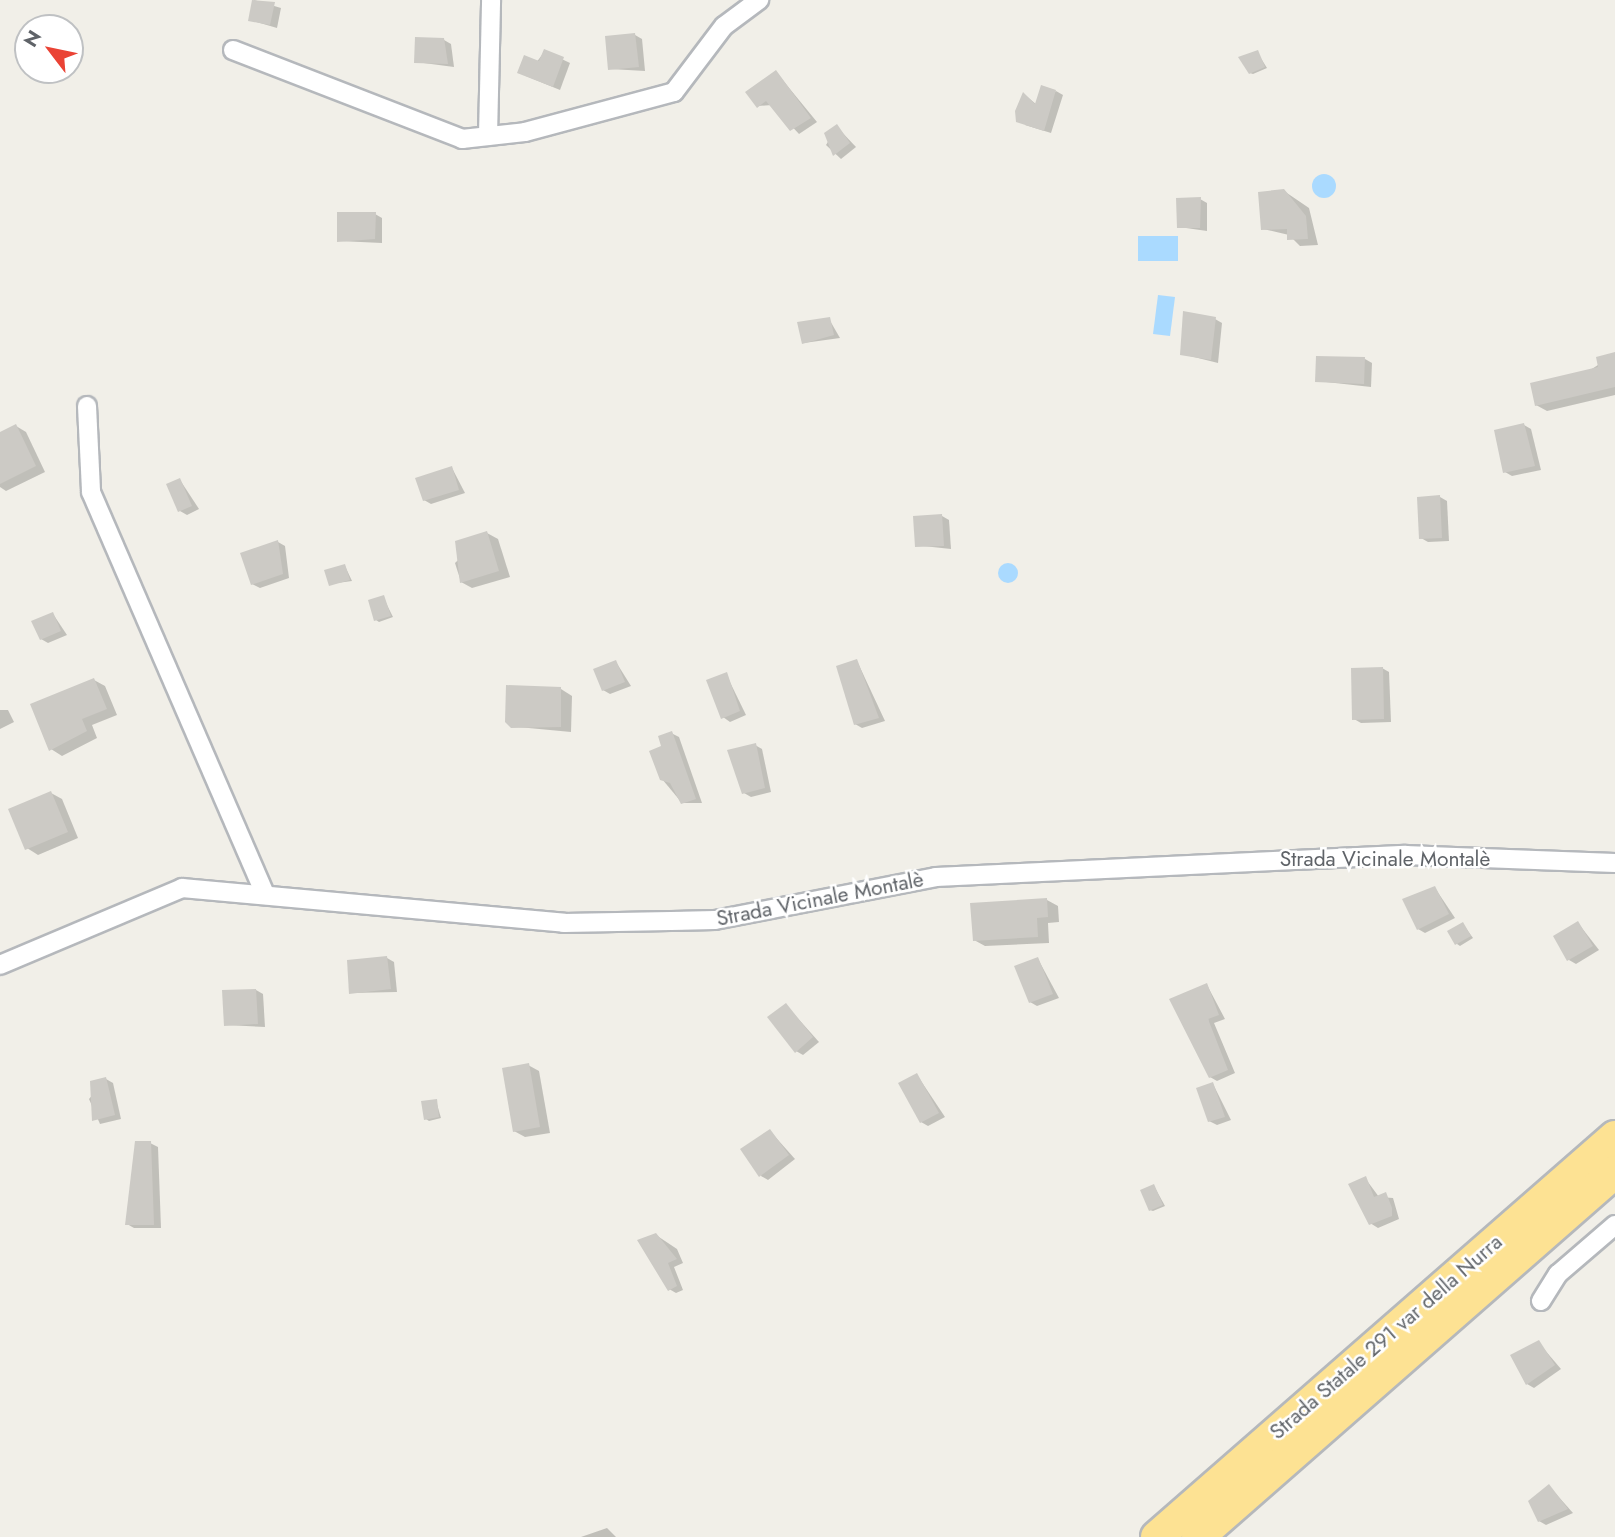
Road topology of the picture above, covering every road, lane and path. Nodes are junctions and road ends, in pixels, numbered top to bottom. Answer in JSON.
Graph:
{"nodes":[{"id":1,"x":491,"y":0,"type":"edge"},
{"id":2,"x":759,"y":0,"type":"edge"},
{"id":3,"x":233,"y":50,"type":"dead end"},
{"id":4,"x":488,"y":136,"type":"junction"},
{"id":5,"x":86,"y":406,"type":"dead end"},
{"id":6,"x":1615,"y":863,"type":"edge"},
{"id":7,"x":265,"y":895,"type":"junction"},
{"id":8,"x":0,"y":965,"type":"edge"},
{"id":9,"x":1615,"y":1137,"type":"edge"},
{"id":10,"x":1615,"y":1172,"type":"edge"},
{"id":11,"x":1615,"y":1225,"type":"edge"},
{"id":12,"x":1541,"y":1301,"type":"dead end"},
{"id":13,"x":1157,"y":1537,"type":"edge"},
{"id":14,"x":1198,"y":1537,"type":"edge"}],
"edges":[{"from":1,"to":4,"type":"street"},
{"from":2,"to":4,"type":"street"},
{"from":3,"to":4,"type":"street"},
{"from":5,"to":7,"type":"street"},
{"from":6,"to":7,"type":"street","name":"Strada Vicinale Montalè"},
{"from":7,"to":8,"type":"street","name":"Strada Vicinale Montalè"},
{"from":9,"to":13,"type":"highway","name":"Strada Statale 291 var della Nurra"},
{"from":10,"to":14,"type":"highway","name":"Strada Statale 291 var della Nurra"},
{"from":11,"to":12,"type":"street"}]}
